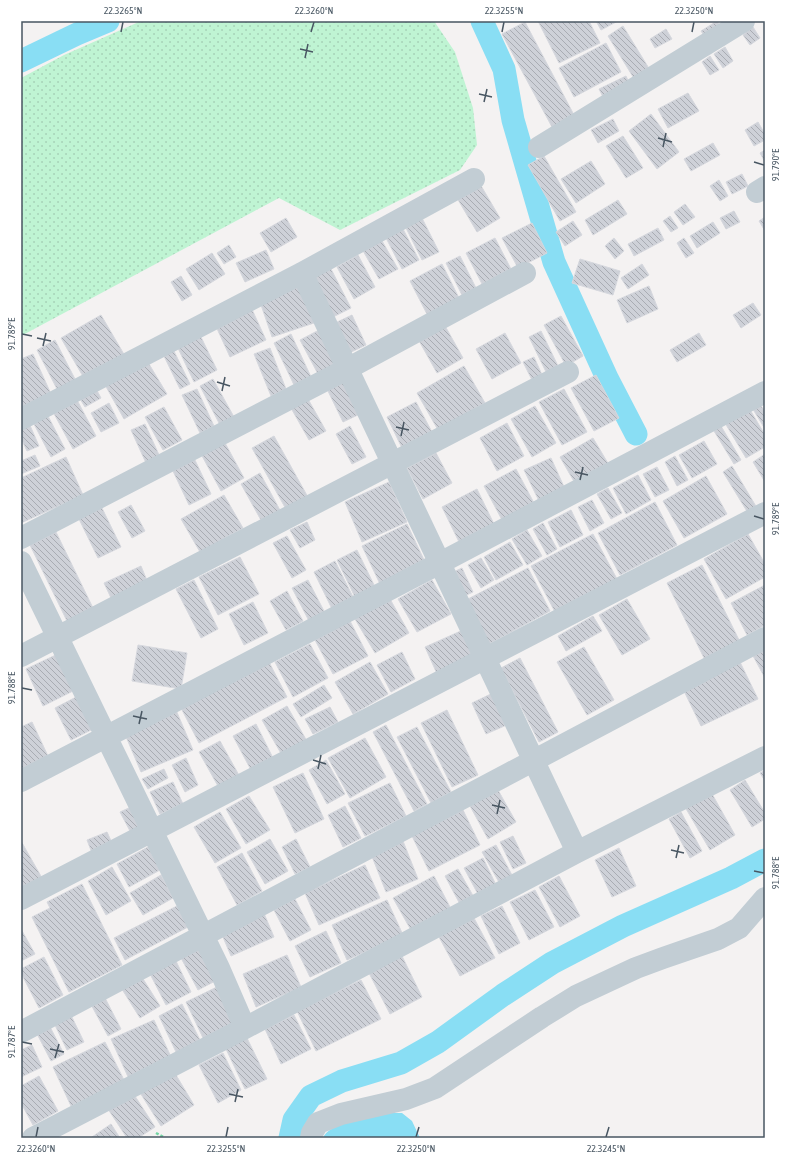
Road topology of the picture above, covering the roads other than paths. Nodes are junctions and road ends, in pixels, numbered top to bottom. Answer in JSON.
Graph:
{"nodes":[{"id":1,"x":744,"y":21,"type":"edge"},
{"id":2,"x":539,"y":147,"type":"dead end"},
{"id":3,"x":474,"y":179,"type":"dead end"},
{"id":4,"x":302,"y":273,"type":"junction"},
{"id":5,"x":525,"y":274,"type":"dead end"},
{"id":6,"x":347,"y":369,"type":"junction"},
{"id":7,"x":568,"y":372,"type":"dead end"},
{"id":8,"x":765,"y":392,"type":"edge"},
{"id":9,"x":21,"y":419,"type":"edge"},
{"id":10,"x":392,"y":463,"type":"junction"},
{"id":11,"x":765,"y":513,"type":"edge"},
{"id":12,"x":21,"y":538,"type":"edge"},
{"id":13,"x":21,"y":562,"type":"edge"},
{"id":14,"x":440,"y":563,"type":"junction"},
{"id":15,"x":58,"y":637,"type":"junction"},
{"id":16,"x":765,"y":638,"type":"edge"},
{"id":17,"x":21,"y":656,"type":"edge"},
{"id":18,"x":485,"y":658,"type":"junction"},
{"id":19,"x":106,"y":736,"type":"junction"},
{"id":20,"x":765,"y":756,"type":"edge"},
{"id":21,"x":533,"y":760,"type":"junction"},
{"id":22,"x":21,"y":780,"type":"edge"},
{"id":23,"x":152,"y":831,"type":"junction"},
{"id":24,"x":577,"y":852,"type":"junction"},
{"id":25,"x":765,"y":898,"type":"edge"},
{"id":26,"x":21,"y":899,"type":"edge"},
{"id":27,"x":203,"y":935,"type":"junction"},
{"id":28,"x":246,"y":1028,"type":"junction"},
{"id":29,"x":21,"y":1032,"type":"edge"},
{"id":30,"x":33,"y":1138,"type":"edge"},
{"id":31,"x":311,"y":1138,"type":"edge"}],
"edges":[{"from":1,"to":2,"type":"street"},
{"from":3,"to":4,"type":"street"},
{"from":4,"to":6,"type":"street"},
{"from":4,"to":9,"type":"street"},
{"from":5,"to":6,"type":"street"},
{"from":6,"to":10,"type":"street"},
{"from":6,"to":12,"type":"street"},
{"from":7,"to":10,"type":"street"},
{"from":8,"to":14,"type":"street"},
{"from":10,"to":14,"type":"street"},
{"from":10,"to":15,"type":"street"},
{"from":11,"to":18,"type":"street"},
{"from":13,"to":15,"type":"street"},
{"from":14,"to":18,"type":"street"},
{"from":14,"to":19,"type":"street"},
{"from":15,"to":17,"type":"street"},
{"from":15,"to":19,"type":"street"},
{"from":16,"to":21,"type":"street"},
{"from":18,"to":21,"type":"street"},
{"from":18,"to":23,"type":"street"},
{"from":19,"to":22,"type":"street"},
{"from":19,"to":23,"type":"street"},
{"from":20,"to":24,"type":"street"},
{"from":21,"to":24,"type":"street"},
{"from":21,"to":27,"type":"street"},
{"from":23,"to":26,"type":"street"},
{"from":23,"to":27,"type":"street"},
{"from":24,"to":28,"type":"street"},
{"from":25,"to":31,"type":"street"},
{"from":27,"to":28,"type":"street"},
{"from":27,"to":29,"type":"street"},
{"from":28,"to":30,"type":"street"}]}
